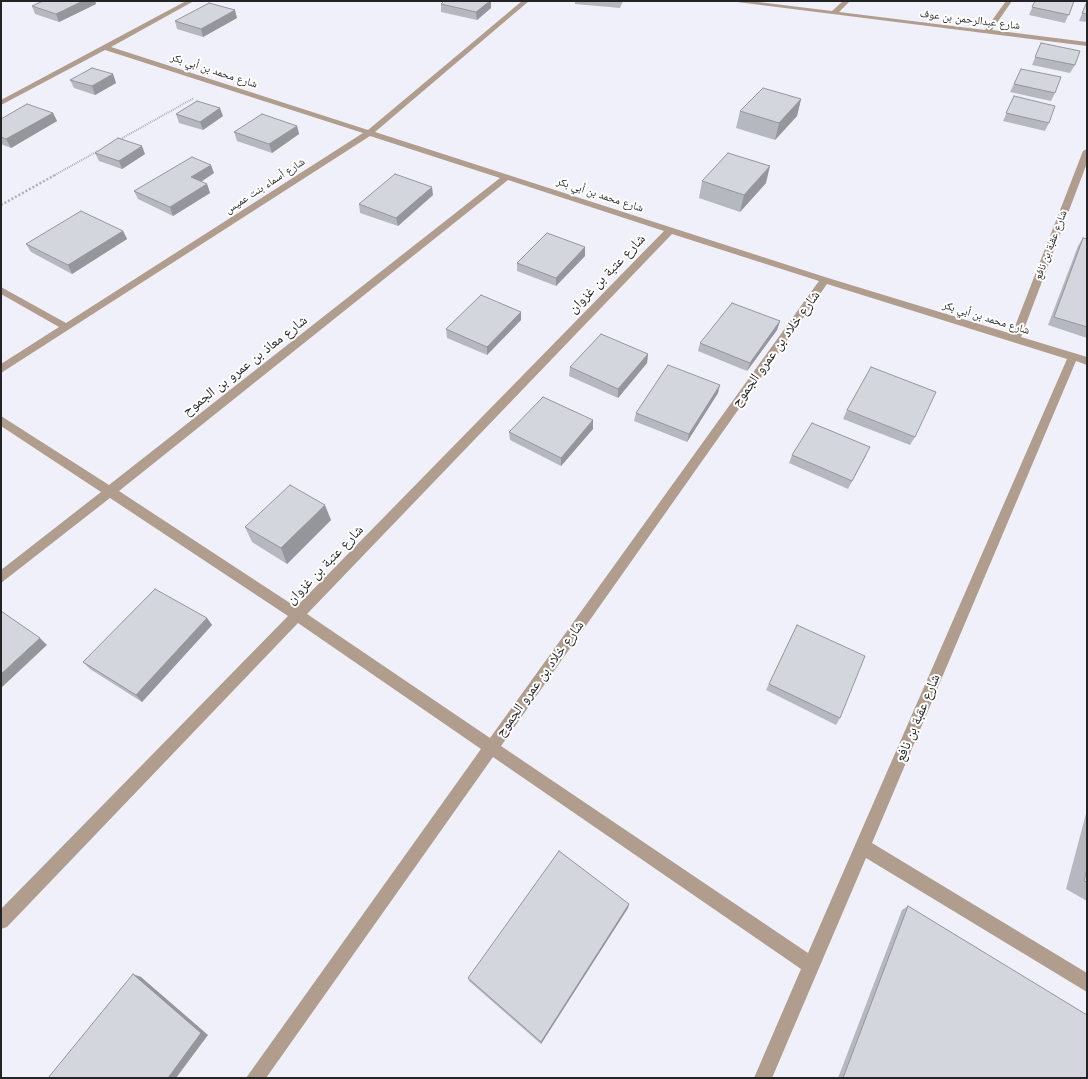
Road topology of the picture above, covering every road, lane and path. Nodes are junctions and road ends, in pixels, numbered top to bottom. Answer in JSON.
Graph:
{"nodes":[{"id":1,"x":191,"y":1,"type":"edge"},
{"id":2,"x":526,"y":1,"type":"edge"},
{"id":3,"x":732,"y":1,"type":"edge"},
{"id":4,"x":847,"y":1,"type":"edge"},
{"id":5,"x":1009,"y":1,"type":"edge"},
{"id":6,"x":834,"y":14,"type":"junction"},
{"id":7,"x":987,"y":32,"type":"junction"},
{"id":8,"x":1087,"y":44,"type":"edge"},
{"id":9,"x":106,"y":48,"type":"junction"},
{"id":10,"x":219,"y":84,"type":"junction"},
{"id":11,"x":1,"y":103,"type":"edge"},
{"id":12,"x":369,"y":133,"type":"junction"},
{"id":13,"x":114,"y":142,"type":"edge"},
{"id":14,"x":106,"y":147,"type":"edge"},
{"id":15,"x":1087,"y":151,"type":"edge"},
{"id":16,"x":507,"y":177,"type":"junction"},
{"id":17,"x":1,"y":205,"type":"edge"},
{"id":18,"x":670,"y":230,"type":"junction"},
{"id":19,"x":825,"y":280,"type":"junction"},
{"id":20,"x":1,"y":290,"type":"edge"},
{"id":21,"x":66,"y":327,"type":"junction"},
{"id":22,"x":1015,"y":339,"type":"junction"},
{"id":23,"x":1080,"y":359,"type":"edge"},
{"id":24,"x":1,"y":369,"type":"edge"},
{"id":25,"x":1,"y":420,"type":"edge"},
{"id":26,"x":111,"y":492,"type":"junction"},
{"id":27,"x":1,"y":578,"type":"edge"},
{"id":28,"x":297,"y":615,"type":"junction"},
{"id":29,"x":490,"y":749,"type":"junction"},
{"id":30,"x":863,"y":847,"type":"junction"},
{"id":31,"x":1,"y":921,"type":"edge"},
{"id":32,"x":811,"y":965,"type":"junction"},
{"id":33,"x":1087,"y":983,"type":"edge"},
{"id":34,"x":255,"y":1078,"type":"edge"},
{"id":35,"x":763,"y":1078,"type":"edge"}],
"edges":[{"from":1,"to":9,"type":"street"},
{"from":2,"to":12,"type":"street","name":"شارع أسماء بنت عميس"},
{"from":3,"to":6,"type":"street","name":"شارع عبدالرحمن بن عوف"},
{"from":4,"to":6,"type":"street"},
{"from":5,"to":7,"type":"street"},
{"from":6,"to":7,"type":"street","name":"شارع عبدالرحمن بن عوف"},
{"from":7,"to":8,"type":"street","name":"شارع عبدالرحمن بن عوف"},
{"from":9,"to":10,"type":"street","name":"شارع محمد بن أبي بكر"},
{"from":9,"to":11,"type":"street"},
{"from":10,"to":12,"type":"street","name":"شارع محمد بن أبي بكر"},
{"from":10,"to":13,"type":"path"},
{"from":12,"to":16,"type":"street","name":"شارع محمد بن أبي بكر"},
{"from":12,"to":21,"type":"street","name":"شارع أسماء بنت عميس"},
{"from":14,"to":17,"type":"path"},
{"from":15,"to":22,"type":"street","name":"شارع عقبة بن نافع"},
{"from":16,"to":18,"type":"street","name":"شارع محمد بن أبي بكر"},
{"from":16,"to":26,"type":"street","name":"شارع معاذ بن عمرو بن الجموح"},
{"from":18,"to":19,"type":"street","name":"شارع محمد بن أبي بكر"},
{"from":18,"to":28,"type":"street","name":"شارع عتبة بن غزوان"},
{"from":19,"to":22,"type":"street","name":"شارع محمد بن أبي بكر"},
{"from":19,"to":29,"type":"street","name":"شارع خلاد بن عمرو الجموح"},
{"from":20,"to":21,"type":"street"},
{"from":21,"to":24,"type":"street","name":"شارع أسماء بنت عميس"},
{"from":22,"to":23,"type":"street","name":"شارع محمد بن أبي بكر"},
{"from":23,"to":30,"type":"street","name":"شارع عقبة بن نافع"},
{"from":25,"to":26,"type":"street"},
{"from":26,"to":27,"type":"street","name":"شارع معاذ بن عمرو بن الجموح"},
{"from":26,"to":28,"type":"street"},
{"from":28,"to":29,"type":"street"},
{"from":28,"to":31,"type":"street","name":"شارع عتبة بن غزوان"},
{"from":29,"to":32,"type":"street"},
{"from":29,"to":34,"type":"street","name":"شارع خلاد بن عمرو الجموح"},
{"from":30,"to":32,"type":"street","name":"شارع عقبة بن نافع"},
{"from":30,"to":33,"type":"street"},
{"from":32,"to":35,"type":"street","name":"شارع عقبة بن نافع"}]}
